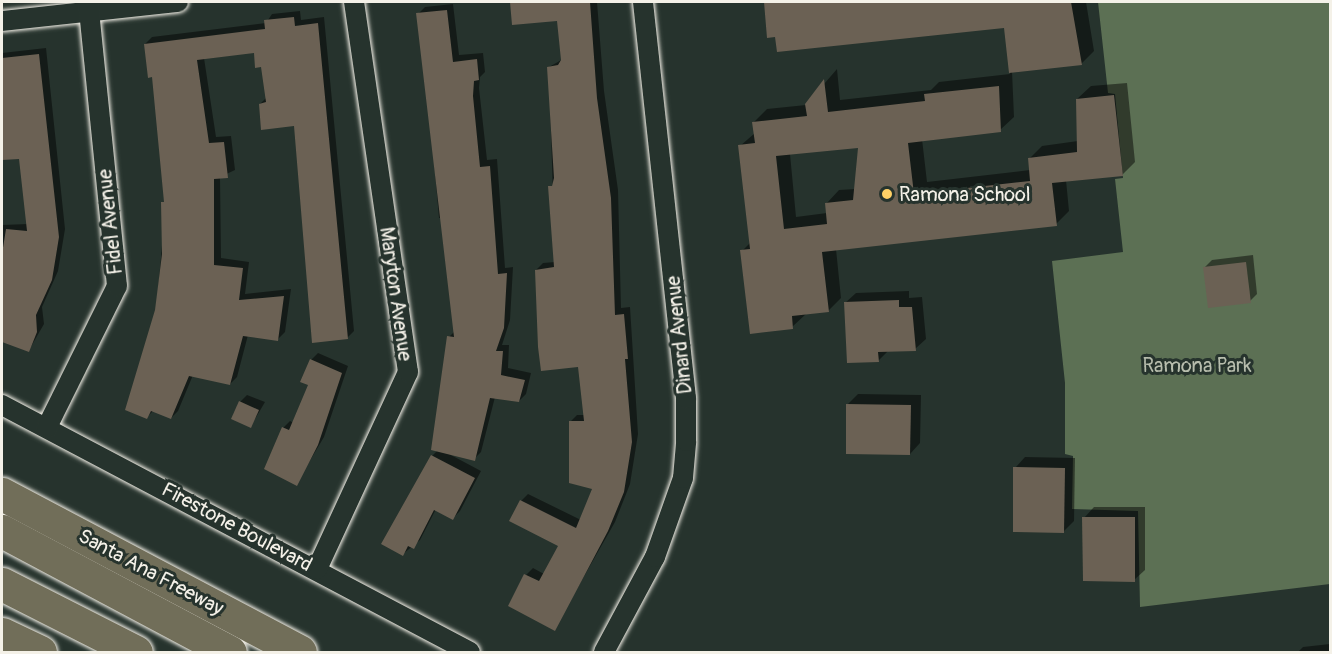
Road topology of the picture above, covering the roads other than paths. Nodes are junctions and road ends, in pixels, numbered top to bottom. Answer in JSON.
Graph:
{"nodes":[{"id":1,"x":178,"y":2,"type":"edge"},
{"id":2,"x":354,"y":2,"type":"edge"},
{"id":3,"x":643,"y":2,"type":"edge"},
{"id":4,"x":89,"y":6,"type":"edge"},
{"id":5,"x":2,"y":21,"type":"edge"},
{"id":6,"x":2,"y":405,"type":"edge"},
{"id":7,"x":47,"y":427,"type":"junction"},
{"id":8,"x":2,"y":494,"type":"edge"},
{"id":9,"x":2,"y":531,"type":"edge"},
{"id":10,"x":317,"y":568,"type":"junction"},
{"id":11,"x":2,"y":584,"type":"edge"},
{"id":12,"x":2,"y":633,"type":"edge"},
{"id":13,"x":270,"y":636,"type":"junction"},
{"id":14,"x":40,"y":652,"type":"edge"},
{"id":15,"x":136,"y":652,"type":"edge"},
{"id":16,"x":230,"y":652,"type":"edge"},
{"id":17,"x":300,"y":652,"type":"edge"},
{"id":18,"x":310,"y":652,"type":"edge"},
{"id":19,"x":470,"y":652,"type":"edge"},
{"id":20,"x":604,"y":652,"type":"edge"}],
"edges":[{"from":1,"to":4,"type":"street"},
{"from":2,"to":10,"type":"street","name":"Maryton Avenue"},
{"from":3,"to":20,"type":"street","name":"Dinard Avenue"},
{"from":4,"to":5,"type":"street"},
{"from":4,"to":7,"type":"street","name":"Fidel Avenue"},
{"from":6,"to":7,"type":"street","name":"Firestone Boulevard"},
{"from":7,"to":10,"type":"street","name":"Firestone Boulevard"},
{"from":8,"to":13,"type":"highway","name":"Santa Ana Freeway"},
{"from":9,"to":16,"type":"highway"},
{"from":10,"to":19,"type":"street","name":"Firestone Boulevard"},
{"from":11,"to":15,"type":"highway"},
{"from":12,"to":14,"type":"highway"},
{"from":13,"to":17,"type":"highway","name":"Santa Ana Freeway"},
{"from":13,"to":18,"type":"highway"}]}
